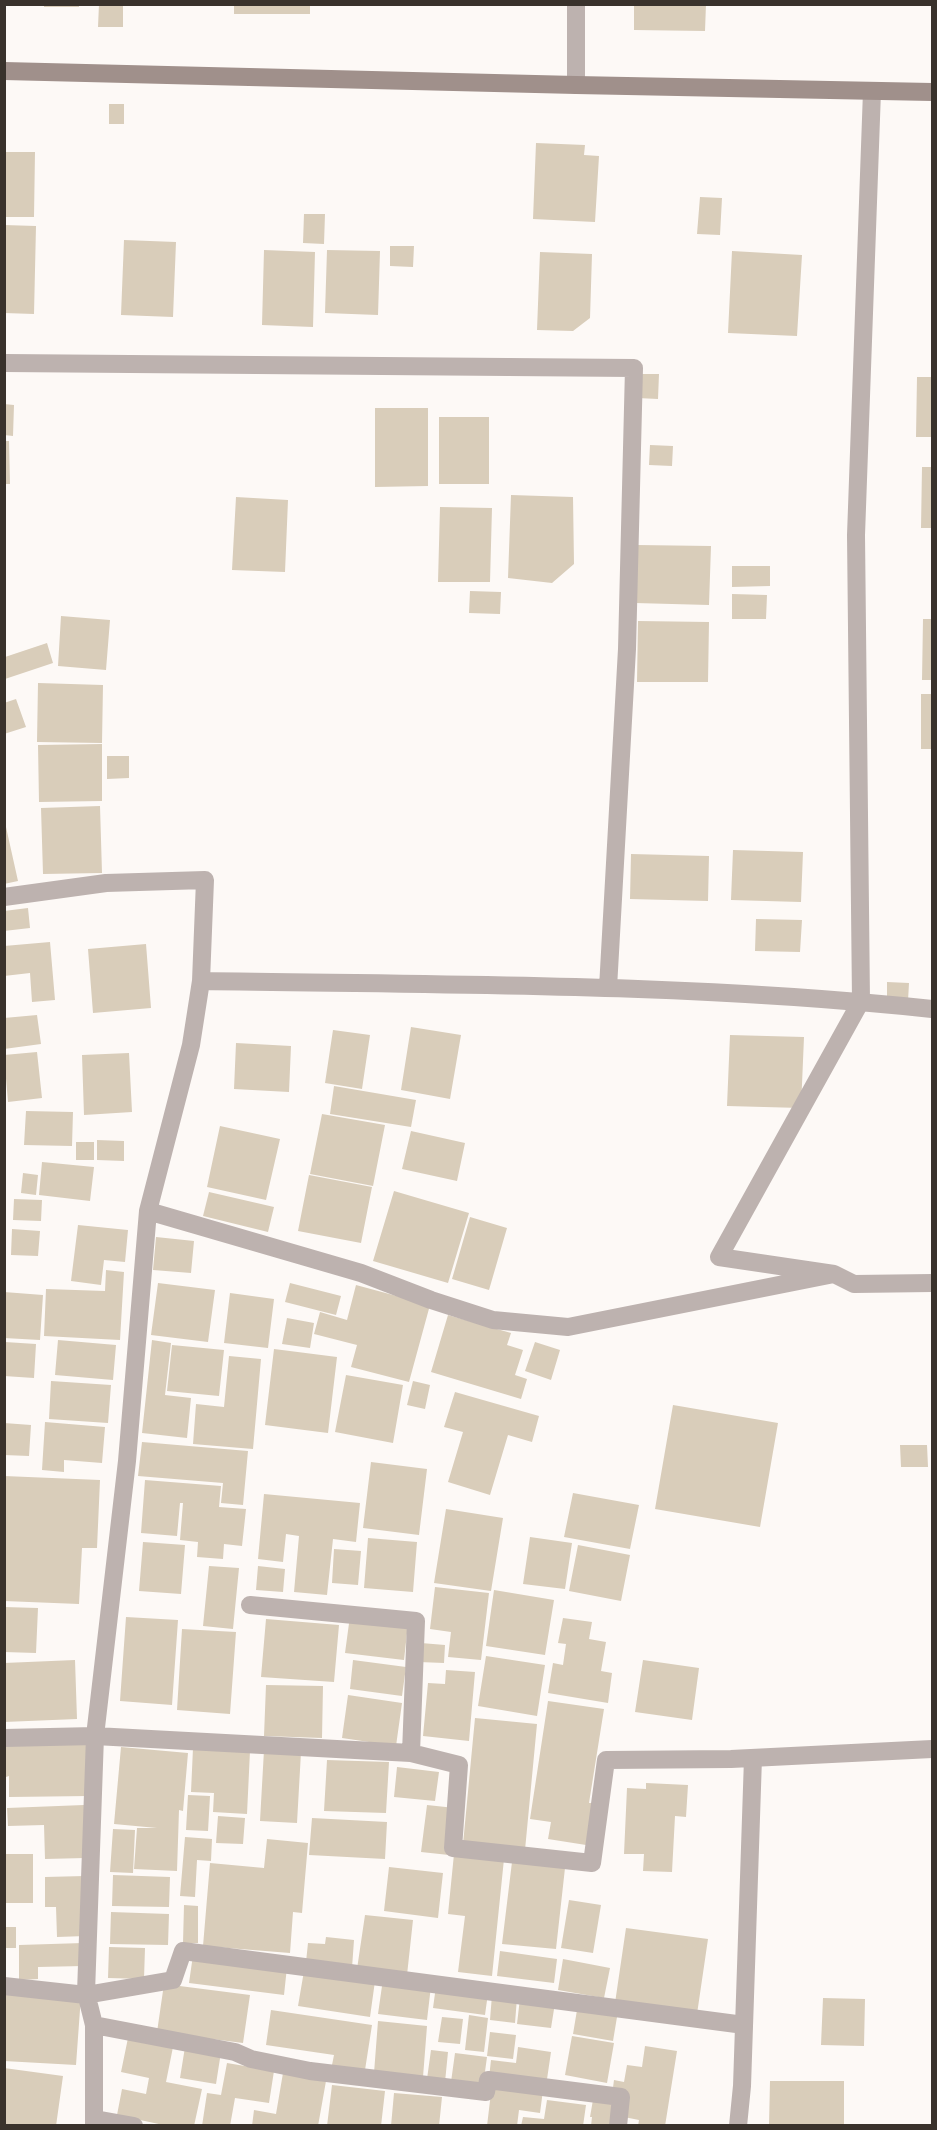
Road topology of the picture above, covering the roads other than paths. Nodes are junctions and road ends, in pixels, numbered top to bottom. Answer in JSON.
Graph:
{"nodes":[{"id":1,"x":576,"y":4,"type":"edge"},
{"id":2,"x":4,"y":71,"type":"edge"},
{"id":3,"x":576,"y":85,"type":"junction"},
{"id":4,"x":872,"y":91,"type":"junction"},
{"id":5,"x":933,"y":92,"type":"edge"},
{"id":6,"x":4,"y":363,"type":"edge"},
{"id":7,"x":4,"y":897,"type":"edge"},
{"id":8,"x":201,"y":981,"type":"junction"},
{"id":9,"x":608,"y":988,"type":"junction"},
{"id":10,"x":861,"y":1001,"type":"junction"},
{"id":11,"x":933,"y":1009,"type":"edge"},
{"id":12,"x":148,"y":1211,"type":"junction"},
{"id":13,"x":834,"y":1274,"type":"junction"},
{"id":14,"x":933,"y":1283,"type":"edge"},
{"id":15,"x":250,"y":1605,"type":"dead end"},
{"id":16,"x":95,"y":1736,"type":"junction"},
{"id":17,"x":4,"y":1738,"type":"edge"},
{"id":18,"x":933,"y":1749,"type":"edge"},
{"id":19,"x":411,"y":1753,"type":"junction"},
{"id":20,"x":753,"y":1758,"type":"junction"},
{"id":21,"x":4,"y":1986,"type":"edge"},
{"id":22,"x":86,"y":1995,"type":"junction"},
{"id":23,"x":94,"y":2025,"type":"junction"},
{"id":24,"x":744,"y":2025,"type":"junction"},
{"id":25,"x":94,"y":2122,"type":"edge"},
{"id":26,"x":134,"y":2126,"type":"edge"},
{"id":27,"x":618,"y":2126,"type":"edge"},
{"id":28,"x":738,"y":2126,"type":"edge"}],
"edges":[{"from":1,"to":3,"type":"street"},
{"from":2,"to":3,"type":"street"},
{"from":3,"to":4,"type":"street"},
{"from":4,"to":5,"type":"street"},
{"from":4,"to":10,"type":"street"},
{"from":6,"to":9,"type":"street"},
{"from":7,"to":8,"type":"street"},
{"from":8,"to":9,"type":"street"},
{"from":8,"to":12,"type":"street"},
{"from":9,"to":10,"type":"street"},
{"from":10,"to":11,"type":"street"},
{"from":10,"to":13,"type":"street"},
{"from":12,"to":13,"type":"street"},
{"from":12,"to":16,"type":"street"},
{"from":13,"to":14,"type":"street"},
{"from":15,"to":19,"type":"street"},
{"from":16,"to":17,"type":"street"},
{"from":16,"to":19,"type":"street"},
{"from":16,"to":22,"type":"street"},
{"from":18,"to":20,"type":"street"},
{"from":19,"to":20,"type":"street"},
{"from":20,"to":24,"type":"street"},
{"from":21,"to":22,"type":"street"},
{"from":22,"to":23,"type":"street"},
{"from":22,"to":24,"type":"street"},
{"from":23,"to":25,"type":"street"},
{"from":23,"to":27,"type":"street"},
{"from":24,"to":28,"type":"street"},
{"from":25,"to":26,"type":"street"}]}
